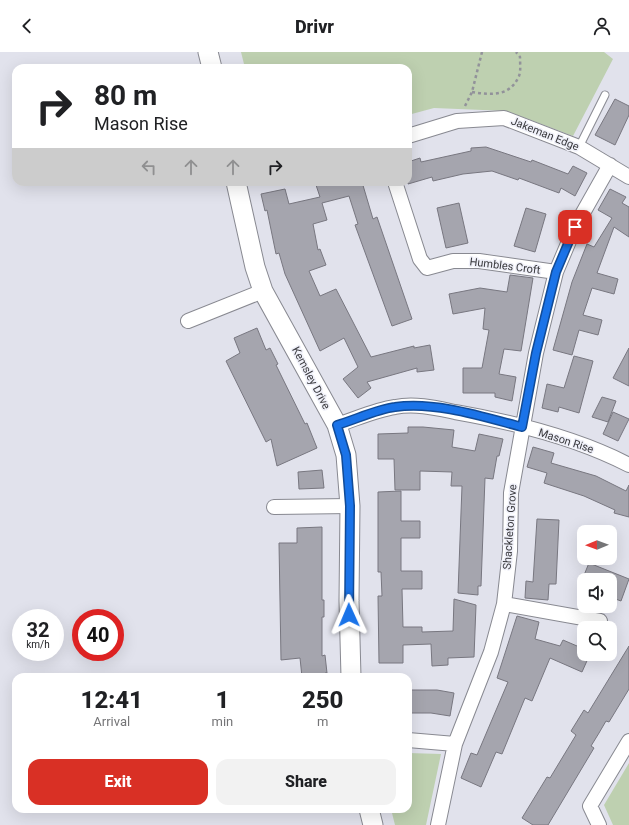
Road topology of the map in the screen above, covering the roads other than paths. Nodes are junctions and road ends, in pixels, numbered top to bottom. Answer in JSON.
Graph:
{"nodes":[{"id":1,"x":208,"y":52,"type":"edge"},
{"id":2,"x":211,"y":64,"type":"edge"},
{"id":3,"x":606,"y":95,"type":"dead end"},
{"id":4,"x":412,"y":135,"type":"edge"},
{"id":5,"x":579,"y":147,"type":"junction"},
{"id":6,"x":610,"y":165,"type":"junction"},
{"id":7,"x":629,"y":176,"type":"edge"},
{"id":8,"x":237,"y":186,"type":"edge"},
{"id":9,"x":396,"y":186,"type":"edge"},
{"id":10,"x":556,"y":272,"type":"junction"},
{"id":11,"x":264,"y":291,"type":"junction"},
{"id":12,"x":188,"y":321,"type":"dead end"},
{"id":13,"x":337,"y":425,"type":"junction"},
{"id":14,"x":522,"y":427,"type":"junction"},
{"id":15,"x":628,"y":461,"type":"edge"},
{"id":16,"x":350,"y":506,"type":"junction"},
{"id":17,"x":274,"y":508,"type":"dead end"},
{"id":18,"x":504,"y":604,"type":"junction"},
{"id":19,"x":600,"y":621,"type":"dead end"},
{"id":20,"x":351,"y":673,"type":"edge"},
{"id":21,"x":412,"y":740,"type":"edge"},
{"id":22,"x":629,"y":741,"type":"edge"},
{"id":23,"x":455,"y":744,"type":"junction"},
{"id":24,"x":370,"y":813,"type":"edge"},
{"id":25,"x":373,"y":825,"type":"edge"},
{"id":26,"x":438,"y":825,"type":"edge"},
{"id":27,"x":599,"y":825,"type":"edge"}],
"edges":[{"from":1,"to":2,"type":"street"},
{"from":3,"to":5,"type":"lane"},
{"from":4,"to":5,"type":"street","name":"Jakeman Edge"},
{"from":5,"to":6,"type":"street","name":"Jakeman Edge"},
{"from":6,"to":7,"type":"street","name":"Jakeman Edge"},
{"from":6,"to":10,"type":"street","name":"Shackleton Grove"},
{"from":8,"to":11,"type":"street","name":"Kemsley Drive"},
{"from":9,"to":10,"type":"street","name":"Humbles Croft"},
{"from":10,"to":14,"type":"street","name":"Shackleton Grove"},
{"from":11,"to":12,"type":"street"},
{"from":11,"to":13,"type":"street","name":"Kemsley Drive"},
{"from":13,"to":14,"type":"street","name":"Mason Rise"},
{"from":13,"to":16,"type":"street","name":"Kemsley Drive"},
{"from":14,"to":15,"type":"street","name":"Mason Rise"},
{"from":14,"to":18,"type":"street","name":"Shackleton Grove"},
{"from":16,"to":17,"type":"street"},
{"from":16,"to":20,"type":"street","name":"Kemsley Drive"},
{"from":18,"to":19,"type":"street"},
{"from":18,"to":23,"type":"street","name":"Shackleton Grove"},
{"from":21,"to":23,"type":"street"},
{"from":22,"to":27,"type":"street"},
{"from":23,"to":26,"type":"street","name":"Shackleton Grove"},
{"from":24,"to":25,"type":"street"}]}
